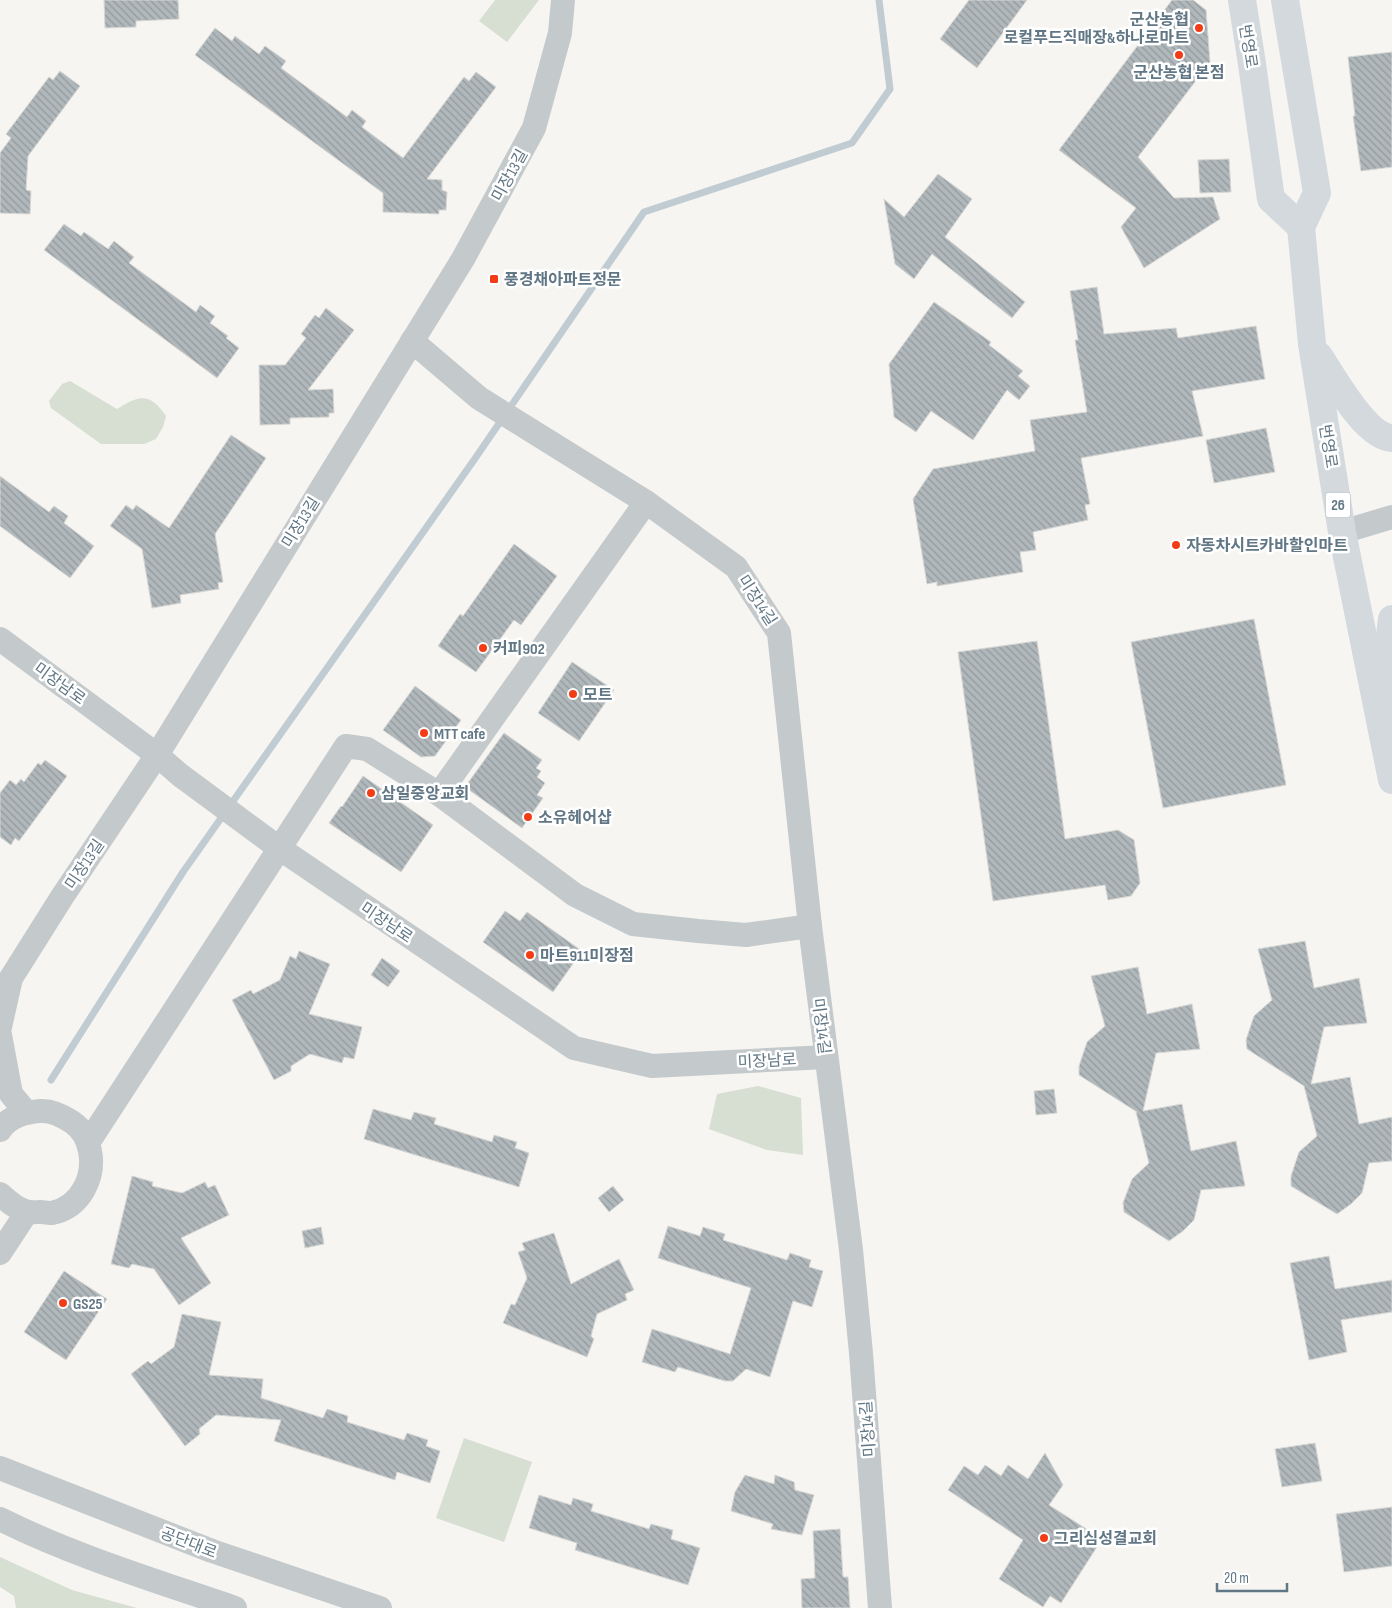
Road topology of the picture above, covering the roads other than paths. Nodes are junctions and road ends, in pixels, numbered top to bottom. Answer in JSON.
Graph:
{"nodes":[{"id":1,"x":563,"y":0,"type":"edge"},
{"id":2,"x":1242,"y":0,"type":"edge"},
{"id":3,"x":1285,"y":0,"type":"edge"},
{"id":4,"x":1301,"y":228,"type":"junction"},
{"id":5,"x":412,"y":341,"type":"junction"},
{"id":6,"x":1312,"y":344,"type":"junction"},
{"id":7,"x":1392,"y":438,"type":"edge"},
{"id":8,"x":646,"y":502,"type":"junction"},
{"id":9,"x":1392,"y":516,"type":"edge"},
{"id":10,"x":1342,"y":532,"type":"junction"},
{"id":11,"x":1392,"y":619,"type":"edge"},
{"id":12,"x":0,"y":639,"type":"edge"},
{"id":13,"x":1384,"y":747,"type":"junction"},
{"id":14,"x":157,"y":754,"type":"junction"},
{"id":15,"x":1392,"y":780,"type":"edge"},
{"id":16,"x":439,"y":794,"type":"junction"},
{"id":17,"x":279,"y":848,"type":"junction"},
{"id":18,"x":810,"y":926,"type":"junction"},
{"id":19,"x":0,"y":1027,"type":"edge"},
{"id":20,"x":0,"y":1035,"type":"edge"},
{"id":21,"x":826,"y":1057,"type":"junction"},
{"id":22,"x":26,"y":1112,"type":"junction"},
{"id":23,"x":0,"y":1130,"type":"edge"},
{"id":24,"x":88,"y":1143,"type":"junction"},
{"id":25,"x":0,"y":1194,"type":"edge"},
{"id":26,"x":27,"y":1212,"type":"junction"},
{"id":27,"x":0,"y":1254,"type":"edge"},
{"id":28,"x":0,"y":1468,"type":"edge"},
{"id":29,"x":0,"y":1519,"type":"edge"},
{"id":30,"x":235,"y":1608,"type":"edge"},
{"id":31,"x":380,"y":1608,"type":"edge"},
{"id":32,"x":880,"y":1608,"type":"edge"}],
"edges":[{"from":1,"to":5,"type":"street","name":"미장13길"},
{"from":2,"to":4,"type":"main road","name":"번영로"},
{"from":3,"to":4,"type":"main road","name":"번영로","number":"26"},
{"from":4,"to":6,"type":"main road","name":"번영로","number":"26"},
{"from":5,"to":8,"type":"street","name":"미장14길"},
{"from":5,"to":14,"type":"street","name":"미장13길"},
{"from":6,"to":7,"type":"main road"},
{"from":6,"to":10,"type":"main road","name":"번영로","number":"26"},
{"from":8,"to":16,"type":"street"},
{"from":8,"to":18,"type":"street","name":"미장14길"},
{"from":9,"to":10,"type":"street"},
{"from":10,"to":13,"type":"main road","name":"번영로","number":"26"},
{"from":11,"to":13,"type":"main road"},
{"from":12,"to":14,"type":"street","name":"미장남로"},
{"from":13,"to":15,"type":"main road","name":"번영로","number":"26"},
{"from":14,"to":17,"type":"street","name":"미장남로"},
{"from":14,"to":19,"type":"street","name":"미장13길"},
{"from":16,"to":17,"type":"street"},
{"from":16,"to":18,"type":"street"},
{"from":17,"to":21,"type":"street","name":"미장남로"},
{"from":17,"to":24,"type":"street"},
{"from":18,"to":21,"type":"street","name":"미장14길"},
{"from":20,"to":22,"type":"street"},
{"from":21,"to":32,"type":"street","name":"미장14길"},
{"from":22,"to":23,"type":"street"},
{"from":22,"to":24,"type":"street"},
{"from":24,"to":26,"type":"street"},
{"from":25,"to":26,"type":"street"},
{"from":26,"to":27,"type":"street"},
{"from":28,"to":31,"type":"street","name":"공단대로"},
{"from":29,"to":30,"type":"street"}]}
